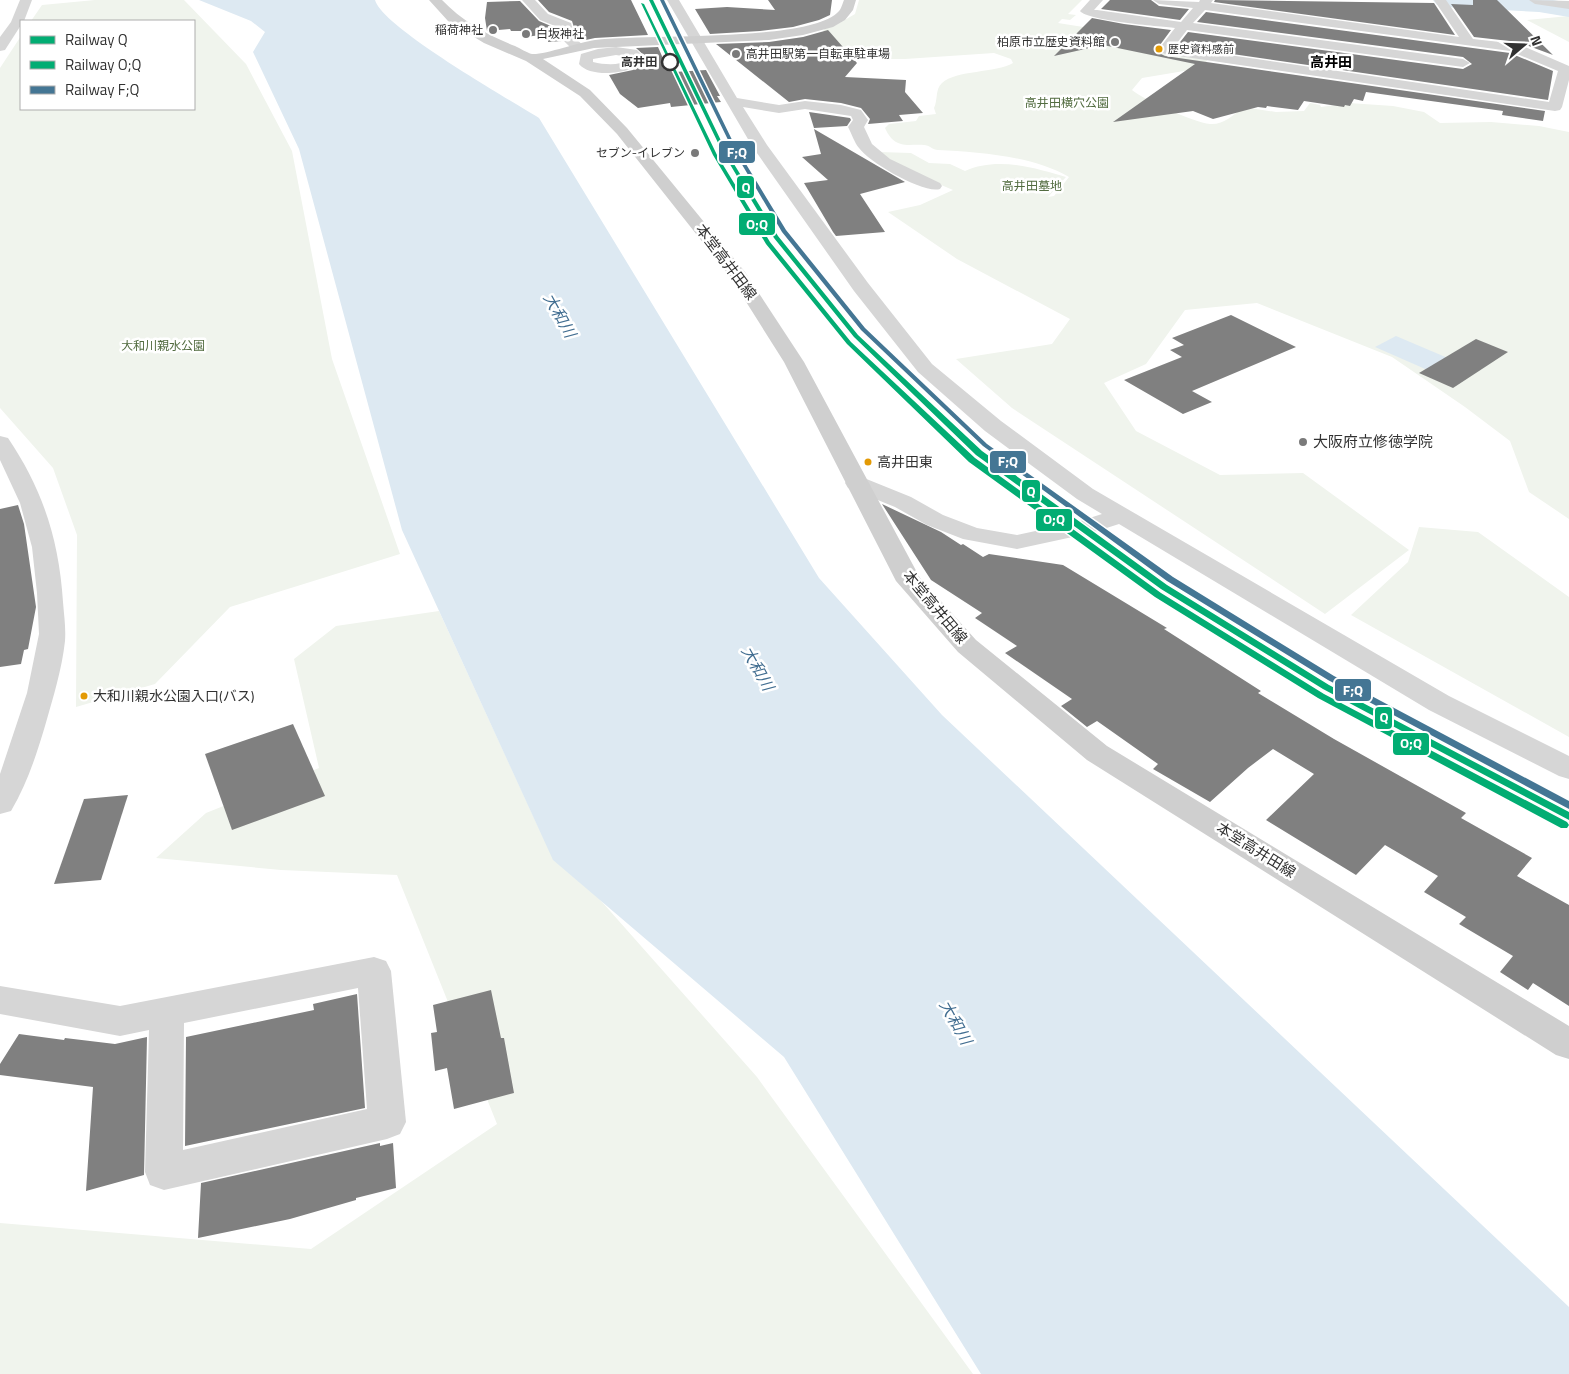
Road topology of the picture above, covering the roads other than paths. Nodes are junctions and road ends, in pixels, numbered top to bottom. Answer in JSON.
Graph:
{"nodes":[{"id":1,"x":26,"y":0,"type":"edge"},
{"id":2,"x":435,"y":0,"type":"edge"},
{"id":3,"x":528,"y":0,"type":"edge"},
{"id":4,"x":673,"y":0,"type":"edge"},
{"id":5,"x":850,"y":0,"type":"edge"},
{"id":6,"x":1097,"y":0,"type":"edge"},
{"id":7,"x":1159,"y":0,"type":"edge"},
{"id":8,"x":1536,"y":0,"type":"edge"},
{"id":9,"x":1441,"y":1,"type":"edge"},
{"id":10,"x":1205,"y":3,"type":"edge"},
{"id":11,"x":1569,"y":5,"type":"edge"},
{"id":12,"x":0,"y":22,"type":"edge"},
{"id":13,"x":17,"y":22,"type":"junction"},
{"id":14,"x":1184,"y":26,"type":"junction"},
{"id":15,"x":695,"y":38,"type":"junction"},
{"id":16,"x":1469,"y":42,"type":"junction"},
{"id":17,"x":0,"y":47,"type":"edge"},
{"id":18,"x":578,"y":47,"type":"junction"},
{"id":19,"x":598,"y":52,"type":"dead end"},
{"id":20,"x":531,"y":58,"type":"junction"},
{"id":21,"x":1463,"y":63,"type":"junction"},
{"id":22,"x":1452,"y":92,"type":"junction"},
{"id":23,"x":732,"y":101,"type":"junction"},
{"id":24,"x":934,"y":186,"type":"dead end"},
{"id":25,"x":0,"y":443,"type":"edge"},
{"id":26,"x":856,"y":483,"type":"junction"},
{"id":27,"x":1122,"y":515,"type":"junction"},
{"id":28,"x":1569,"y":769,"type":"edge"},
{"id":29,"x":0,"y":803,"type":"edge"},
{"id":30,"x":0,"y":1000,"type":"edge"},
{"id":31,"x":167,"y":1012,"type":"junction"},
{"id":32,"x":1569,"y":1044,"type":"edge"}],
"edges":[{"from":1,"to":13,"type":"street"},
{"from":2,"to":20,"type":"main road","name":"本堂高井田線"},
{"from":3,"to":18,"type":"street"},
{"from":4,"to":15,"type":"street"},
{"from":5,"to":15,"type":"main road"},
{"from":6,"to":14,"type":"street"},
{"from":7,"to":10,"type":"street"},
{"from":8,"to":11,"type":"street"},
{"from":9,"to":16,"type":"street"},
{"from":10,"to":14,"type":"street"},
{"from":10,"to":16,"type":"street"},
{"from":12,"to":13,"type":"street"},
{"from":13,"to":17,"type":"street"},
{"from":14,"to":21,"type":"street"},
{"from":14,"to":22,"type":"street"},
{"from":15,"to":18,"type":"main road"},
{"from":15,"to":23,"type":"street"},
{"from":16,"to":21,"type":"street"},
{"from":16,"to":22,"type":"street"},
{"from":18,"to":19,"type":"main road"},
{"from":18,"to":20,"type":"main road"},
{"from":20,"to":26,"type":"main road","name":"本堂高井田線"},
{"from":21,"to":22,"type":"street"},
{"from":23,"to":24,"type":"street"},
{"from":23,"to":27,"type":"street"},
{"from":25,"to":29,"type":"street"},
{"from":26,"to":27,"type":"street"},
{"from":26,"to":32,"type":"main road","name":"本堂高井田線"},
{"from":27,"to":28,"type":"street"},
{"from":30,"to":31,"type":"street"},
{"from":31,"to":31,"type":"street"}]}
